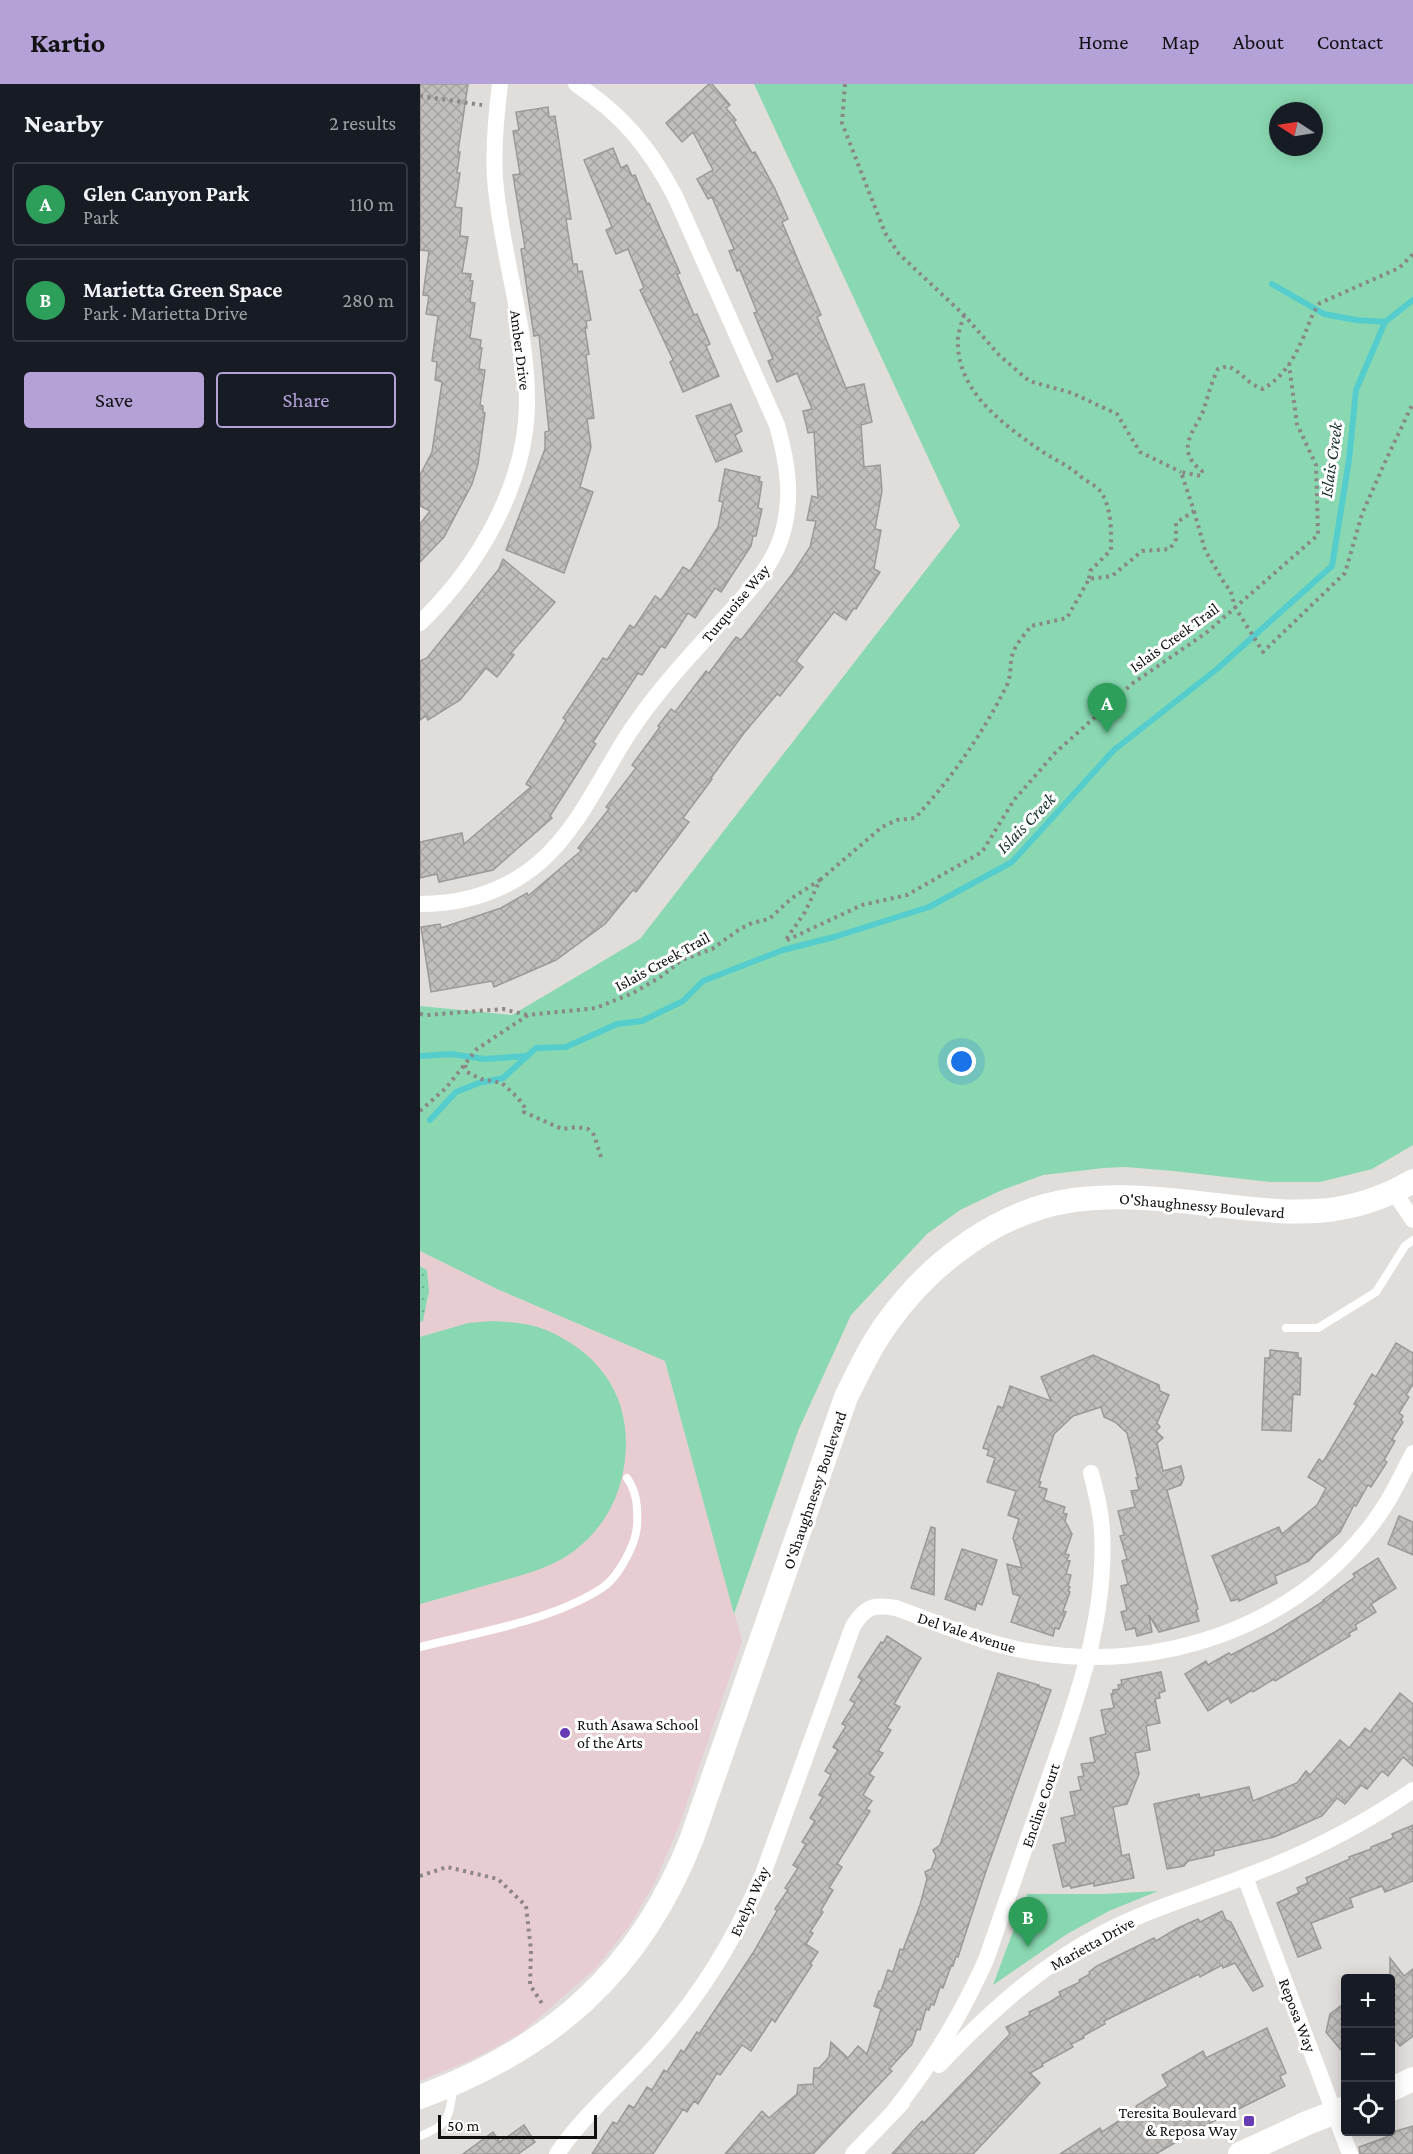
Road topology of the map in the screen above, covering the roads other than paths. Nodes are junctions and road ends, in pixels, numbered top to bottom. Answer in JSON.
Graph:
{"nodes":[{"id":1,"x":500,"y":84,"type":"edge"},
{"id":2,"x":576,"y":84,"type":"edge"},
{"id":3,"x":420,"y":623,"type":"edge"},
{"id":4,"x":420,"y":904,"type":"edge"},
{"id":5,"x":1404,"y":1186,"type":"edge"},
{"id":6,"x":1413,"y":1220,"type":"edge"},
{"id":7,"x":1413,"y":1240,"type":"edge"},
{"id":8,"x":1286,"y":1328,"type":"dead end"},
{"id":9,"x":1413,"y":1453,"type":"edge"},
{"id":10,"x":1091,"y":1473,"type":"dead end"},
{"id":11,"x":627,"y":1478,"type":"dead end"},
{"id":12,"x":870,"y":1607,"type":"joint"},
{"id":13,"x":420,"y":1647,"type":"edge"},
{"id":14,"x":1087,"y":1657,"type":"junction"},
{"id":15,"x":1413,"y":1790,"type":"edge"},
{"id":16,"x":1245,"y":1877,"type":"junction"},
{"id":17,"x":1413,"y":2079,"type":"edge"},
{"id":18,"x":455,"y":2082,"type":"junction"},
{"id":19,"x":1395,"y":2088,"type":"edge"},
{"id":20,"x":420,"y":2097,"type":"edge"},
{"id":21,"x":1340,"y":2110,"type":"edge"},
{"id":22,"x":894,"y":2111,"type":"junction"},
{"id":23,"x":420,"y":2136,"type":"edge"},
{"id":24,"x":557,"y":2154,"type":"edge"},
{"id":25,"x":853,"y":2154,"type":"edge"},
{"id":26,"x":1240,"y":2154,"type":"edge"},
{"id":27,"x":1350,"y":2154,"type":"edge"}],
"edges":[{"from":1,"to":3,"type":"street","name":"Amber Drive"},
{"from":2,"to":4,"type":"street","name":"Turquoise Way"},
{"from":5,"to":6,"type":"street"},
{"from":5,"to":18,"type":"main road","name":"O'Shaughnessy Boulevard"},
{"from":7,"to":8,"type":"lane"},
{"from":9,"to":14,"type":"street","name":"Del Vale Avenue"},
{"from":10,"to":14,"type":"street","name":"Encline Court"},
{"from":11,"to":13,"type":"lane"},
{"from":12,"to":14,"type":"street","name":"Del Vale Avenue"},
{"from":12,"to":24,"type":"street","name":"Evelyn Way"},
{"from":14,"to":22,"type":"street","name":"Encline Court"},
{"from":15,"to":16,"type":"street","name":"Marietta Drive"},
{"from":16,"to":21,"type":"street","name":"Reposa Way"},
{"from":16,"to":22,"type":"street","name":"Marietta Drive"},
{"from":17,"to":19,"type":"main road"},
{"from":18,"to":20,"type":"main road","name":"O'Shaughnessy Boulevard"},
{"from":18,"to":23,"type":"lane"},
{"from":21,"to":26,"type":"main road"},
{"from":21,"to":27,"type":"street","name":"Reposa Way"},
{"from":22,"to":25,"type":"street","name":"Marietta Drive"}]}
